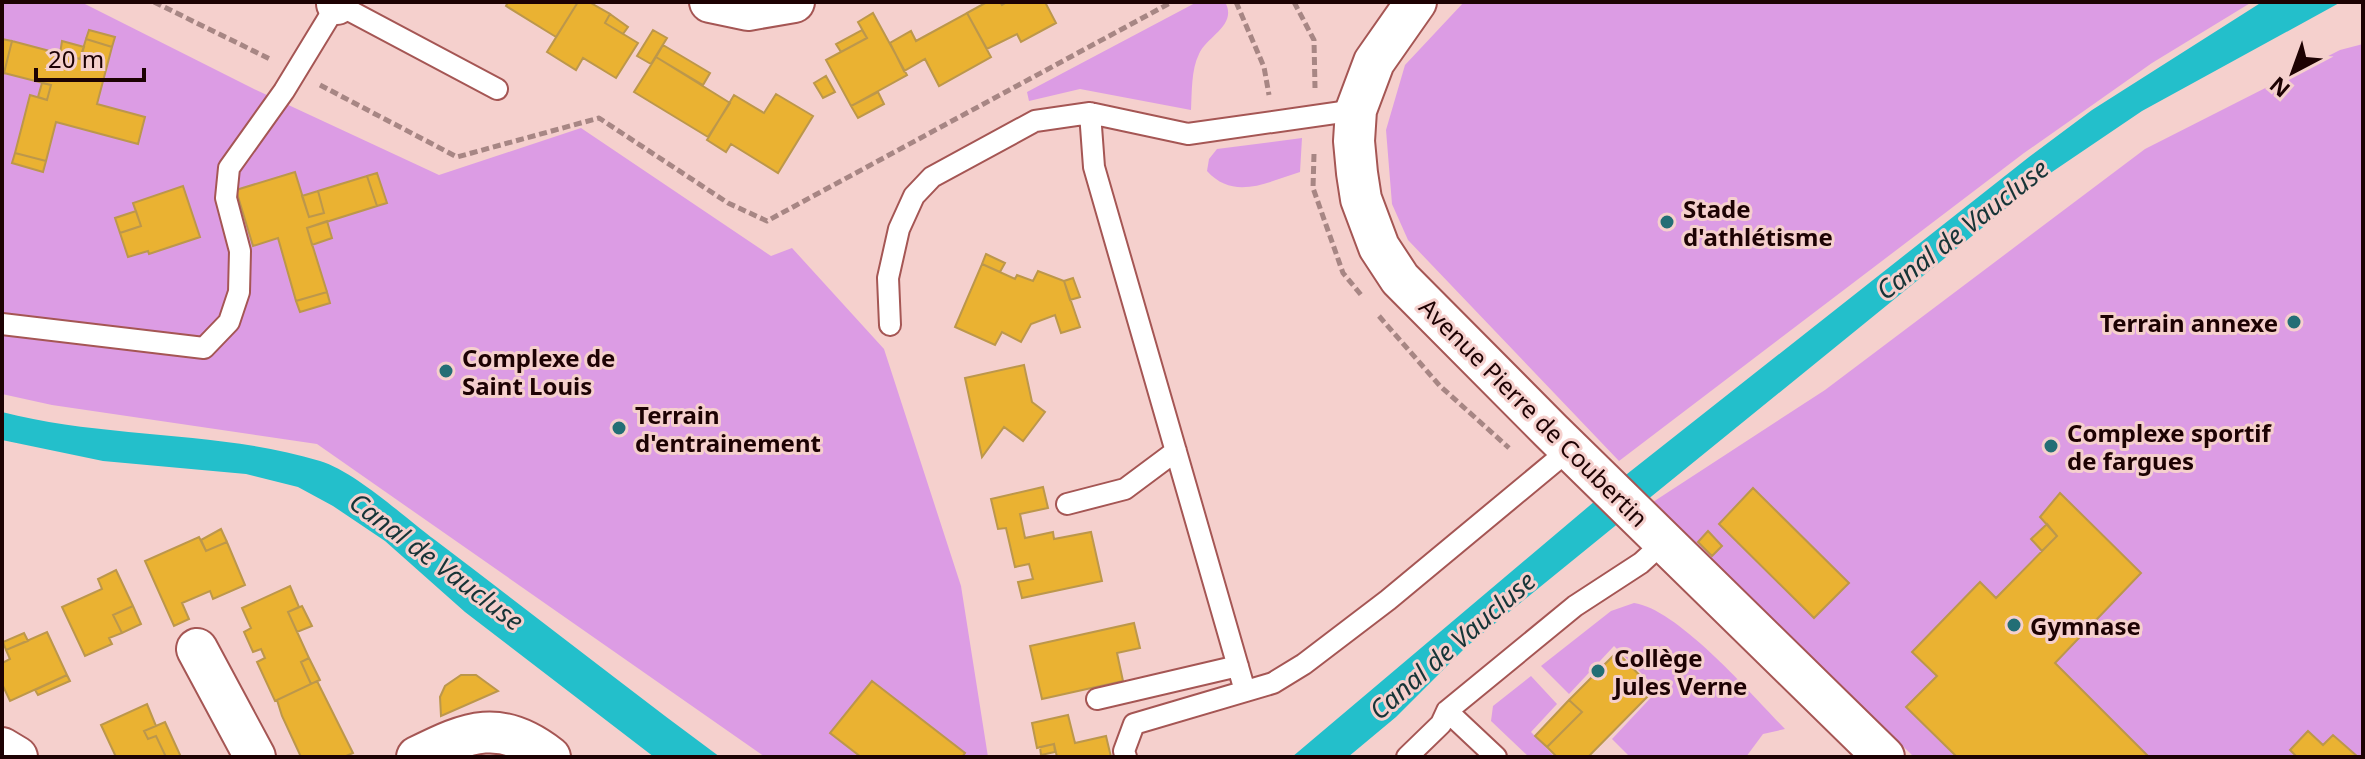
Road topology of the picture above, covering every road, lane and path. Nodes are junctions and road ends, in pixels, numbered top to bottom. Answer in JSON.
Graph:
{"nodes":[{"id":1,"x":154,"y":2,"type":"edge"},
{"id":2,"x":710,"y":2,"type":"edge"},
{"id":3,"x":794,"y":2,"type":"edge"},
{"id":4,"x":1172,"y":2,"type":"edge"},
{"id":5,"x":1236,"y":2,"type":"edge"},
{"id":6,"x":1416,"y":2,"type":"edge"},
{"id":7,"x":338,"y":3,"type":"edge"},
{"id":8,"x":296,"y":72,"type":"junction"},
{"id":9,"x":497,"y":89,"type":"dead end"},
{"id":10,"x":1356,"y":110,"type":"junction"},
{"id":11,"x":1090,"y":113,"type":"junction"},
{"id":12,"x":1277,"y":123,"type":"junction"},
{"id":13,"x":2,"y":324,"type":"edge"},
{"id":14,"x":890,"y":325,"type":"dead end"},
{"id":15,"x":1570,"y":449,"type":"junction"},
{"id":16,"x":1176,"y":451,"type":"junction"},
{"id":17,"x":1067,"y":504,"type":"dead end"},
{"id":18,"x":1665,"y":541,"type":"junction"},
{"id":19,"x":197,"y":649,"type":"dead end"},
{"id":20,"x":1238,"y":666,"type":"junction"},
{"id":21,"x":1245,"y":691,"type":"junction"},
{"id":22,"x":1097,"y":699,"type":"dead end"},
{"id":23,"x":1447,"y":711,"type":"junction"},
{"id":24,"x":2,"y":748,"type":"edge"},
{"id":25,"x":17,"y":757,"type":"edge"},
{"id":26,"x":255,"y":757,"type":"edge"},
{"id":27,"x":417,"y":757,"type":"edge"},
{"id":28,"x":550,"y":757,"type":"edge"},
{"id":29,"x":1126,"y":757,"type":"edge"},
{"id":30,"x":1407,"y":757,"type":"edge"},
{"id":31,"x":1496,"y":757,"type":"edge"},
{"id":32,"x":1884,"y":757,"type":"edge"}],
"edges":[{"from":1,"to":8,"type":"path"},
{"from":2,"to":3,"type":"street"},
{"from":4,"to":8,"type":"path"},
{"from":5,"to":12,"type":"path"},
{"from":6,"to":10,"type":"street","name":"Avenue Pierre de Coubertin"},
{"from":7,"to":8,"type":"lane"},
{"from":7,"to":9,"type":"lane"},
{"from":8,"to":13,"type":"lane"},
{"from":10,"to":12,"type":"lane"},
{"from":10,"to":15,"type":"street","name":"Avenue Pierre de Coubertin"},
{"from":11,"to":12,"type":"lane"},
{"from":11,"to":14,"type":"lane"},
{"from":11,"to":16,"type":"lane"},
{"from":15,"to":18,"type":"street","name":"Avenue Pierre de Coubertin"},
{"from":15,"to":21,"type":"lane"},
{"from":16,"to":17,"type":"lane"},
{"from":16,"to":20,"type":"lane"},
{"from":18,"to":23,"type":"lane"},
{"from":18,"to":32,"type":"street","name":"Avenue Pierre de Coubertin"},
{"from":19,"to":26,"type":"street"},
{"from":20,"to":21,"type":"lane"},
{"from":20,"to":22,"type":"lane"},
{"from":21,"to":29,"type":"lane"},
{"from":23,"to":30,"type":"lane"},
{"from":23,"to":31,"type":"lane"},
{"from":24,"to":25,"type":"street"},
{"from":27,"to":28,"type":"street"}]}
